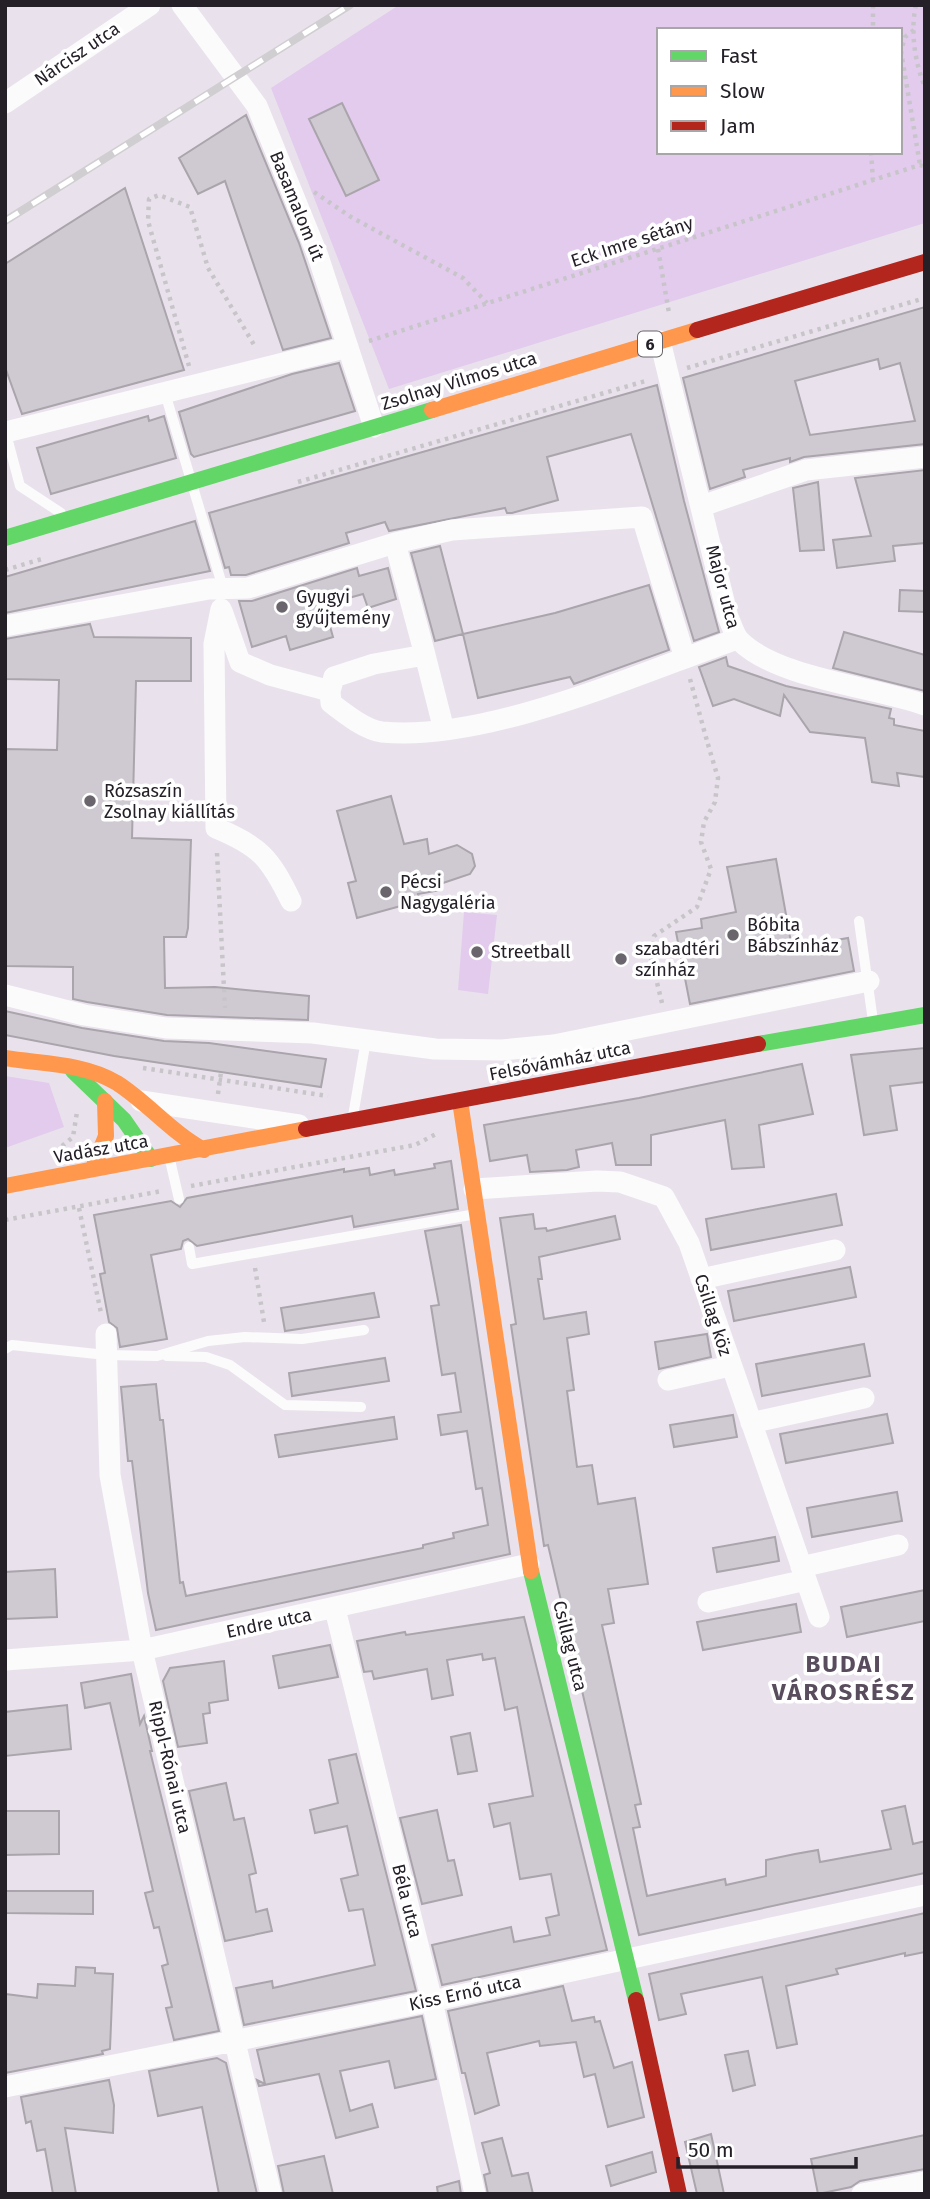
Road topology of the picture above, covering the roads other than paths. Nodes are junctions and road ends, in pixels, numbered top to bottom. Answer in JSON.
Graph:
{"nodes":[{"id":1,"x":149,"y":5,"type":"edge"},
{"id":2,"x":182,"y":5,"type":"edge"},
{"id":3,"x":5,"y":103,"type":"edge"},
{"id":4,"x":925,"y":262,"type":"edge"},
{"id":5,"x":660,"y":341,"type":"junction"},
{"id":6,"x":348,"y":347,"type":"junction"},
{"id":7,"x":165,"y":393,"type":"junction"},
{"id":8,"x":374,"y":427,"type":"junction"},
{"id":9,"x":6,"y":431,"type":"edge"},
{"id":10,"x":925,"y":457,"type":"edge"},
{"id":11,"x":190,"y":482,"type":"junction"},
{"id":12,"x":702,"y":506,"type":"junction"},
{"id":13,"x":69,"y":519,"type":"junction"},
{"id":14,"x":5,"y":538,"type":"edge"},
{"id":15,"x":395,"y":543,"type":"junction"},
{"id":16,"x":220,"y":596,"type":"junction"},
{"id":17,"x":5,"y":626,"type":"edge"},
{"id":18,"x":737,"y":639,"type":"junction"},
{"id":19,"x":425,"y":655,"type":"junction"},
{"id":20,"x":685,"y":658,"type":"junction"},
{"id":21,"x":330,"y":691,"type":"junction"},
{"id":22,"x":925,"y":705,"type":"edge"},
{"id":23,"x":444,"y":730,"type":"junction"},
{"id":24,"x":291,"y":901,"type":"dead end"},
{"id":25,"x":859,"y":921,"type":"dead end"},
{"id":26,"x":869,"y":981,"type":"junction"},
{"id":27,"x":5,"y":995,"type":"edge"},
{"id":28,"x":925,"y":1016,"type":"edge"},
{"id":29,"x":874,"y":1024,"type":"junction"},
{"id":30,"x":366,"y":1040,"type":"junction"},
{"id":31,"x":5,"y":1058,"type":"edge"},
{"id":32,"x":71,"y":1069,"type":"junction"},
{"id":33,"x":105,"y":1101,"type":"junction"},
{"id":34,"x":140,"y":1101,"type":"junction"},
{"id":35,"x":460,"y":1101,"type":"junction"},
{"id":36,"x":352,"y":1119,"type":"junction"},
{"id":37,"x":315,"y":1127,"type":"junction"},
{"id":38,"x":204,"y":1150,"type":"junction"},
{"id":39,"x":169,"y":1156,"type":"junction"},
{"id":40,"x":151,"y":1159,"type":"junction"},
{"id":41,"x":93,"y":1168,"type":"junction"},
{"id":42,"x":5,"y":1186,"type":"edge"},
{"id":43,"x":474,"y":1189,"type":"junction"},
{"id":44,"x":178,"y":1199,"type":"dead end"},
{"id":45,"x":479,"y":1214,"type":"junction"},
{"id":46,"x":189,"y":1247,"type":"dead end"},
{"id":47,"x":835,"y":1250,"type":"dead end"},
{"id":48,"x":701,"y":1279,"type":"junction"},
{"id":49,"x":363,"y":1330,"type":"dead end"},
{"id":50,"x":106,"y":1345,"type":"junction"},
{"id":51,"x":5,"y":1349,"type":"edge"},
{"id":52,"x":157,"y":1356,"type":"junction"},
{"id":53,"x":730,"y":1366,"type":"junction"},
{"id":54,"x":668,"y":1380,"type":"dead end"},
{"id":55,"x":864,"y":1398,"type":"dead end"},
{"id":56,"x":361,"y":1407,"type":"dead end"},
{"id":57,"x":751,"y":1423,"type":"junction"},
{"id":58,"x":898,"y":1545,"type":"dead end"},
{"id":59,"x":530,"y":1564,"type":"junction"},
{"id":60,"x":803,"y":1574,"type":"junction"},
{"id":61,"x":708,"y":1602,"type":"dead end"},
{"id":62,"x":335,"y":1609,"type":"junction"},
{"id":63,"x":819,"y":1617,"type":"dead end"},
{"id":64,"x":142,"y":1650,"type":"junction"},
{"id":65,"x":5,"y":1660,"type":"edge"},
{"id":66,"x":925,"y":1895,"type":"edge"},
{"id":67,"x":627,"y":1959,"type":"junction"},
{"id":68,"x":432,"y":2001,"type":"junction"},
{"id":69,"x":236,"y":2040,"type":"junction"},
{"id":70,"x":5,"y":2087,"type":"edge"},
{"id":71,"x":925,"y":2182,"type":"edge"},
{"id":72,"x":271,"y":2194,"type":"edge"},
{"id":73,"x":475,"y":2194,"type":"edge"},
{"id":74,"x":679,"y":2194,"type":"edge"},
{"id":75,"x":862,"y":2194,"type":"edge"}],
"edges":[{"from":1,"to":3,"type":"street","name":"Nárcisz utca"},
{"from":2,"to":6,"type":"street","name":"Basamalom út"},
{"from":4,"to":5,"type":"street","name":"Zsolnay Vilmos utca","number":"6"},
{"from":5,"to":8,"type":"street","name":"Zsolnay Vilmos utca","number":"6"},
{"from":5,"to":12,"type":"street","name":"Major utca"},
{"from":6,"to":7,"type":"street"},
{"from":6,"to":8,"type":"street","name":"Basamalom út"},
{"from":7,"to":9,"type":"street"},
{"from":7,"to":11,"type":"lane"},
{"from":8,"to":11,"type":"street","name":"Zsolnay Vilmos utca","number":"6"},
{"from":9,"to":13,"type":"lane"},
{"from":10,"to":12,"type":"street"},
{"from":11,"to":13,"type":"street","name":"Zsolnay Vilmos utca","number":"6"},
{"from":11,"to":16,"type":"lane"},
{"from":12,"to":18,"type":"street","name":"Major utca"},
{"from":13,"to":14,"type":"street","name":"Zsolnay Vilmos utca","number":"6"},
{"from":15,"to":16,"type":"street"},
{"from":15,"to":19,"type":"street"},
{"from":15,"to":20,"type":"street"},
{"from":16,"to":17,"type":"street"},
{"from":16,"to":21,"type":"street"},
{"from":16,"to":24,"type":"street"},
{"from":18,"to":20,"type":"street"},
{"from":18,"to":22,"type":"street","name":"Major utca"},
{"from":19,"to":21,"type":"street"},
{"from":19,"to":23,"type":"street"},
{"from":20,"to":23,"type":"street"},
{"from":21,"to":23,"type":"street"},
{"from":25,"to":26,"type":"lane"},
{"from":26,"to":29,"type":"lane"},
{"from":26,"to":30,"type":"street"},
{"from":27,"to":30,"type":"street"},
{"from":28,"to":29,"type":"street","name":"Felsővámház utca"},
{"from":29,"to":35,"type":"street","name":"Felsővámház utca"},
{"from":30,"to":36,"type":"lane"},
{"from":31,"to":32,"type":"street"},
{"from":32,"to":33,"type":"street"},
{"from":32,"to":34,"type":"street"},
{"from":33,"to":40,"type":"street"},
{"from":33,"to":41,"type":"street"},
{"from":34,"to":37,"type":"street"},
{"from":34,"to":38,"type":"street"},
{"from":35,"to":36,"type":"street","name":"Felsővámház utca"},
{"from":35,"to":43,"type":"street","name":"Csillag utca"},
{"from":36,"to":37,"type":"street","name":"Felsővámház utca"},
{"from":37,"to":38,"type":"street","name":"Felsővámház utca"},
{"from":38,"to":39,"type":"street","name":"Vadász utca"},
{"from":39,"to":40,"type":"street","name":"Vadász utca"},
{"from":39,"to":44,"type":"lane"},
{"from":40,"to":41,"type":"street","name":"Vadász utca"},
{"from":41,"to":42,"type":"street","name":"Vadász utca"},
{"from":43,"to":45,"type":"street","name":"Csillag utca"},
{"from":43,"to":48,"type":"street","name":"Csillag köz"},
{"from":45,"to":46,"type":"lane"},
{"from":45,"to":59,"type":"street","name":"Csillag utca"},
{"from":47,"to":48,"type":"street"},
{"from":48,"to":53,"type":"street","name":"Csillag köz"},
{"from":49,"to":52,"type":"lane"},
{"from":50,"to":51,"type":"lane"},
{"from":50,"to":52,"type":"lane"},
{"from":50,"to":64,"type":"street","name":"Rippl-Rónai utca"},
{"from":52,"to":56,"type":"lane"},
{"from":53,"to":54,"type":"street"},
{"from":53,"to":57,"type":"street","name":"Csillag köz"},
{"from":55,"to":57,"type":"street"},
{"from":57,"to":60,"type":"street","name":"Csillag köz"},
{"from":58,"to":60,"type":"street"},
{"from":59,"to":62,"type":"street","name":"Endre utca"},
{"from":59,"to":67,"type":"street","name":"Csillag utca"},
{"from":60,"to":61,"type":"street"},
{"from":60,"to":63,"type":"street","name":"Csillag köz"},
{"from":62,"to":64,"type":"street","name":"Endre utca"},
{"from":62,"to":68,"type":"street","name":"Béla utca"},
{"from":64,"to":65,"type":"street","name":"Endre utca"},
{"from":64,"to":69,"type":"street","name":"Rippl-Rónai utca"},
{"from":66,"to":67,"type":"street","name":"Kiss Ernő utca"},
{"from":67,"to":68,"type":"street","name":"Kiss Ernő utca"},
{"from":67,"to":74,"type":"street","name":"Csillag utca"},
{"from":68,"to":69,"type":"street","name":"Kiss Ernő utca"},
{"from":68,"to":73,"type":"street","name":"Béla utca"},
{"from":69,"to":70,"type":"street","name":"Kiss Ernő utca"},
{"from":69,"to":72,"type":"street","name":"Rippl-Rónai utca"},
{"from":71,"to":75,"type":"street"}]}
